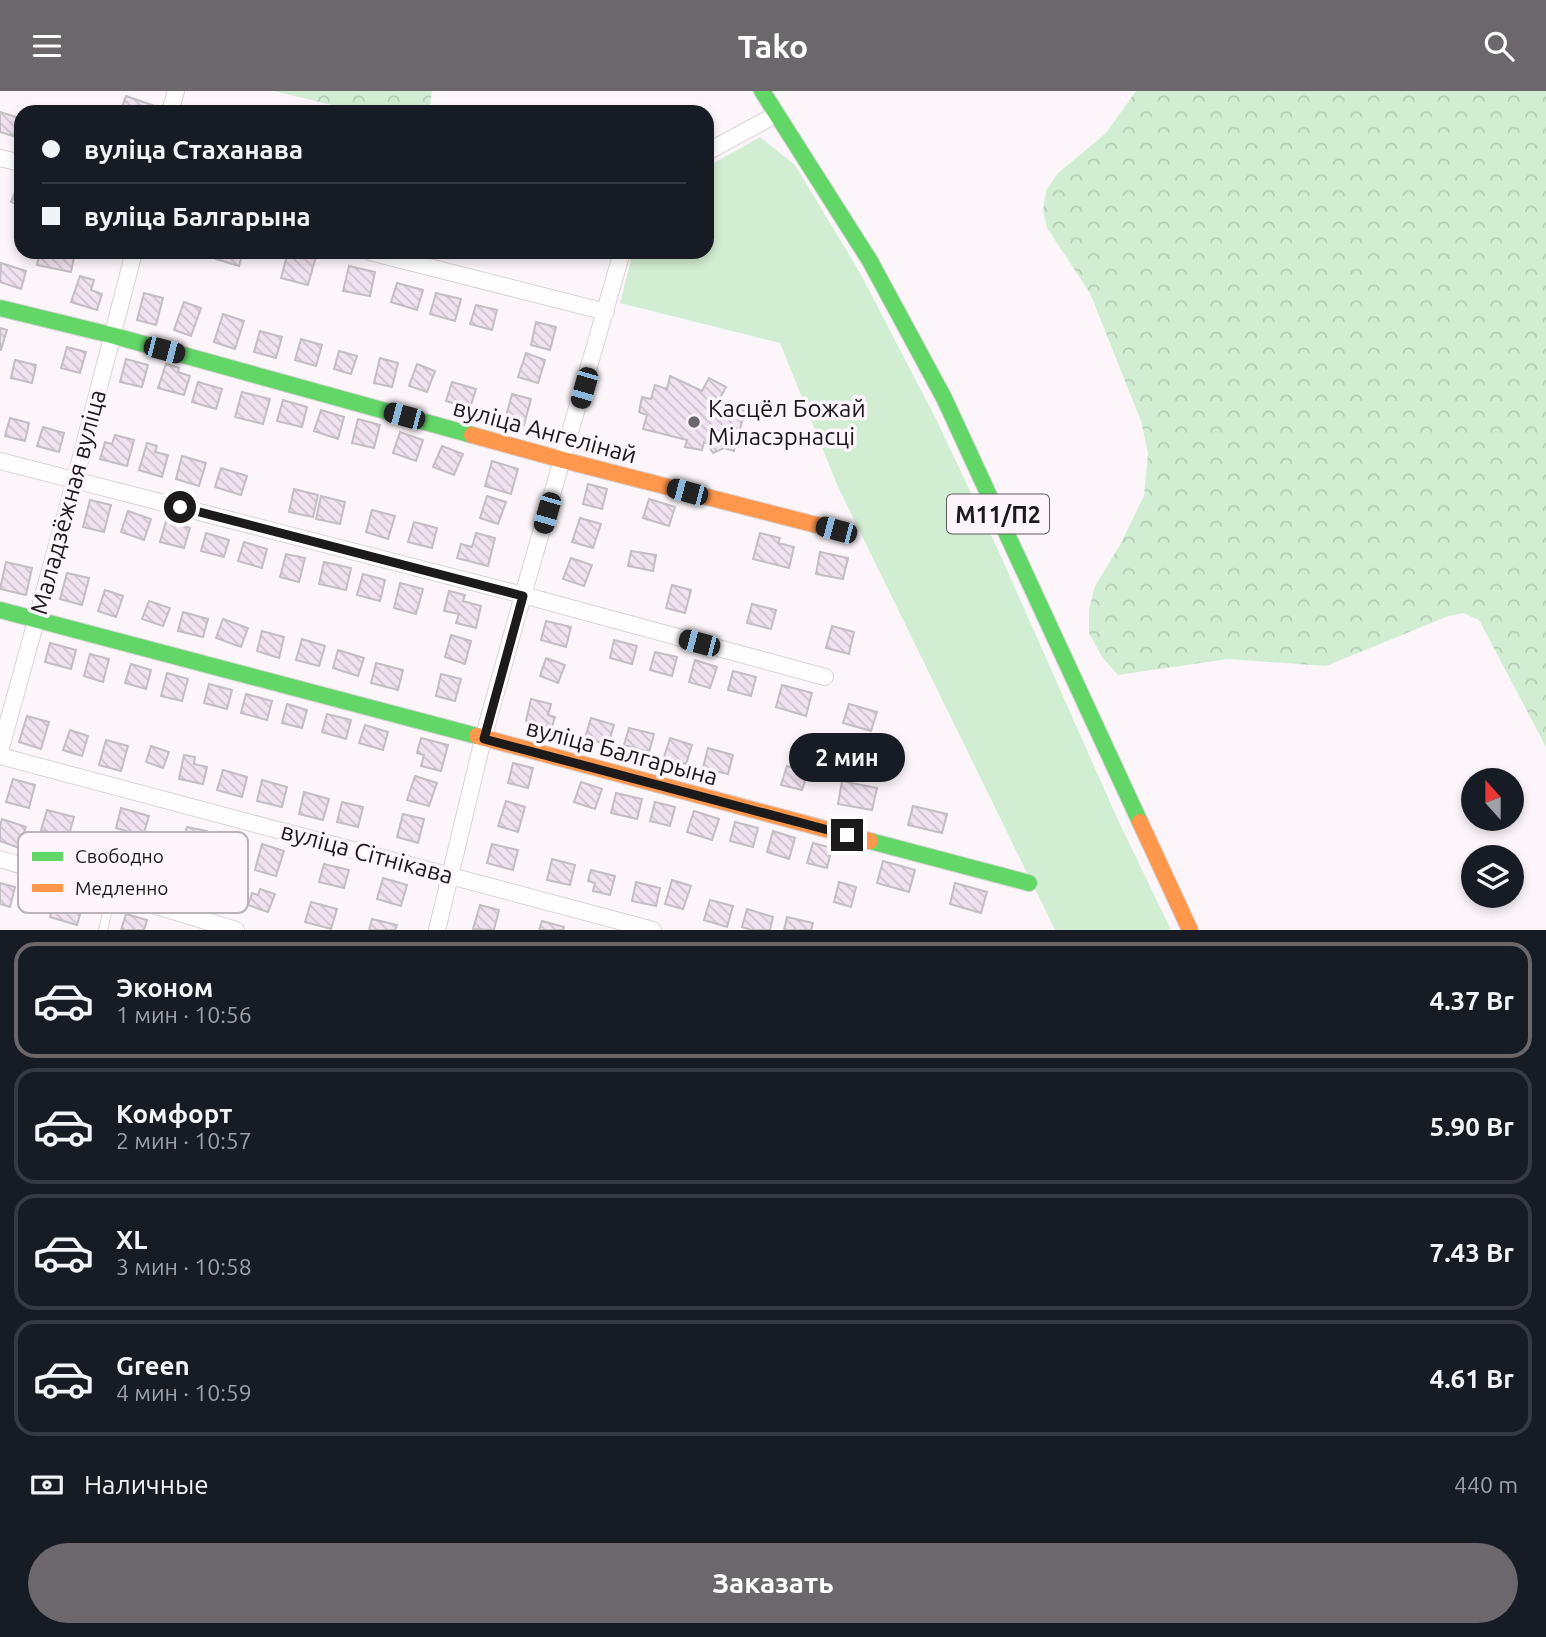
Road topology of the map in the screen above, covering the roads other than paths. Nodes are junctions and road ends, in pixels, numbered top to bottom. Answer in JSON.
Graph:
{"nodes":[{"id":1,"x":762,"y":91,"type":"edge"},
{"id":2,"x":777,"y":114,"type":"junction"},
{"id":3,"x":714,"y":148,"type":"edge"},
{"id":4,"x":132,"y":259,"type":"edge"},
{"id":5,"x":398,"y":259,"type":"edge"},
{"id":6,"x":620,"y":259,"type":"edge"},
{"id":7,"x":0,"y":308,"type":"edge"},
{"id":8,"x":606,"y":312,"type":"junction"},
{"id":9,"x":111,"y":335,"type":"junction"},
{"id":10,"x":563,"y":460,"type":"junction"},
{"id":11,"x":0,"y":461,"type":"edge"},
{"id":12,"x":75,"y":481,"type":"junction"},
{"id":13,"x":836,"y":530,"type":"dead end"},
{"id":14,"x":523,"y":596,"type":"junction"},
{"id":15,"x":0,"y":610,"type":"edge"},
{"id":16,"x":37,"y":620,"type":"junction"},
{"id":17,"x":825,"y":677,"type":"dead end"},
{"id":18,"x":484,"y":739,"type":"junction"},
{"id":19,"x":0,"y":754,"type":"edge"},
{"id":20,"x":0,"y":859,"type":"edge"},
{"id":21,"x":18,"y":864,"type":"edge"},
{"id":22,"x":451,"y":875,"type":"junction"},
{"id":23,"x":1029,"y":883,"type":"dead end"},
{"id":24,"x":179,"y":913,"type":"edge"},
{"id":25,"x":236,"y":930,"type":"edge"},
{"id":26,"x":437,"y":930,"type":"edge"},
{"id":27,"x":653,"y":930,"type":"edge"},
{"id":28,"x":1190,"y":930,"type":"edge"}],
"edges":[{"from":1,"to":2,"type":"main road","number":"М11/П2"},
{"from":2,"to":3,"type":"street"},
{"from":2,"to":28,"type":"main road","number":"М11/П2"},
{"from":4,"to":9,"type":"street","name":"Маладзёжная вуліца"},
{"from":5,"to":8,"type":"street"},
{"from":6,"to":8,"type":"street"},
{"from":7,"to":9,"type":"main road","name":"вуліца Ангелінай"},
{"from":8,"to":10,"type":"street"},
{"from":9,"to":10,"type":"main road","name":"вуліца Ангелінай"},
{"from":9,"to":12,"type":"street","name":"Маладзёжная вуліца"},
{"from":10,"to":13,"type":"main road","name":"вуліца Ангелінай"},
{"from":10,"to":14,"type":"street"},
{"from":11,"to":12,"type":"street"},
{"from":12,"to":14,"type":"street"},
{"from":12,"to":16,"type":"street","name":"Маладзёжная вуліца"},
{"from":14,"to":17,"type":"street"},
{"from":14,"to":18,"type":"street"},
{"from":15,"to":16,"type":"main road","name":"вуліца Балгарына"},
{"from":16,"to":18,"type":"main road","name":"вуліца Балгарына"},
{"from":16,"to":19,"type":"street","name":"Маладзёжная вуліца"},
{"from":18,"to":22,"type":"street"},
{"from":18,"to":23,"type":"main road","name":"вуліца Балгарына"},
{"from":19,"to":22,"type":"street","name":"вуліца Сітнікава"},
{"from":20,"to":21,"type":"street"},
{"from":22,"to":26,"type":"street"},
{"from":22,"to":27,"type":"street","name":"вуліца Сітнікава"},
{"from":24,"to":25,"type":"street"}]}
